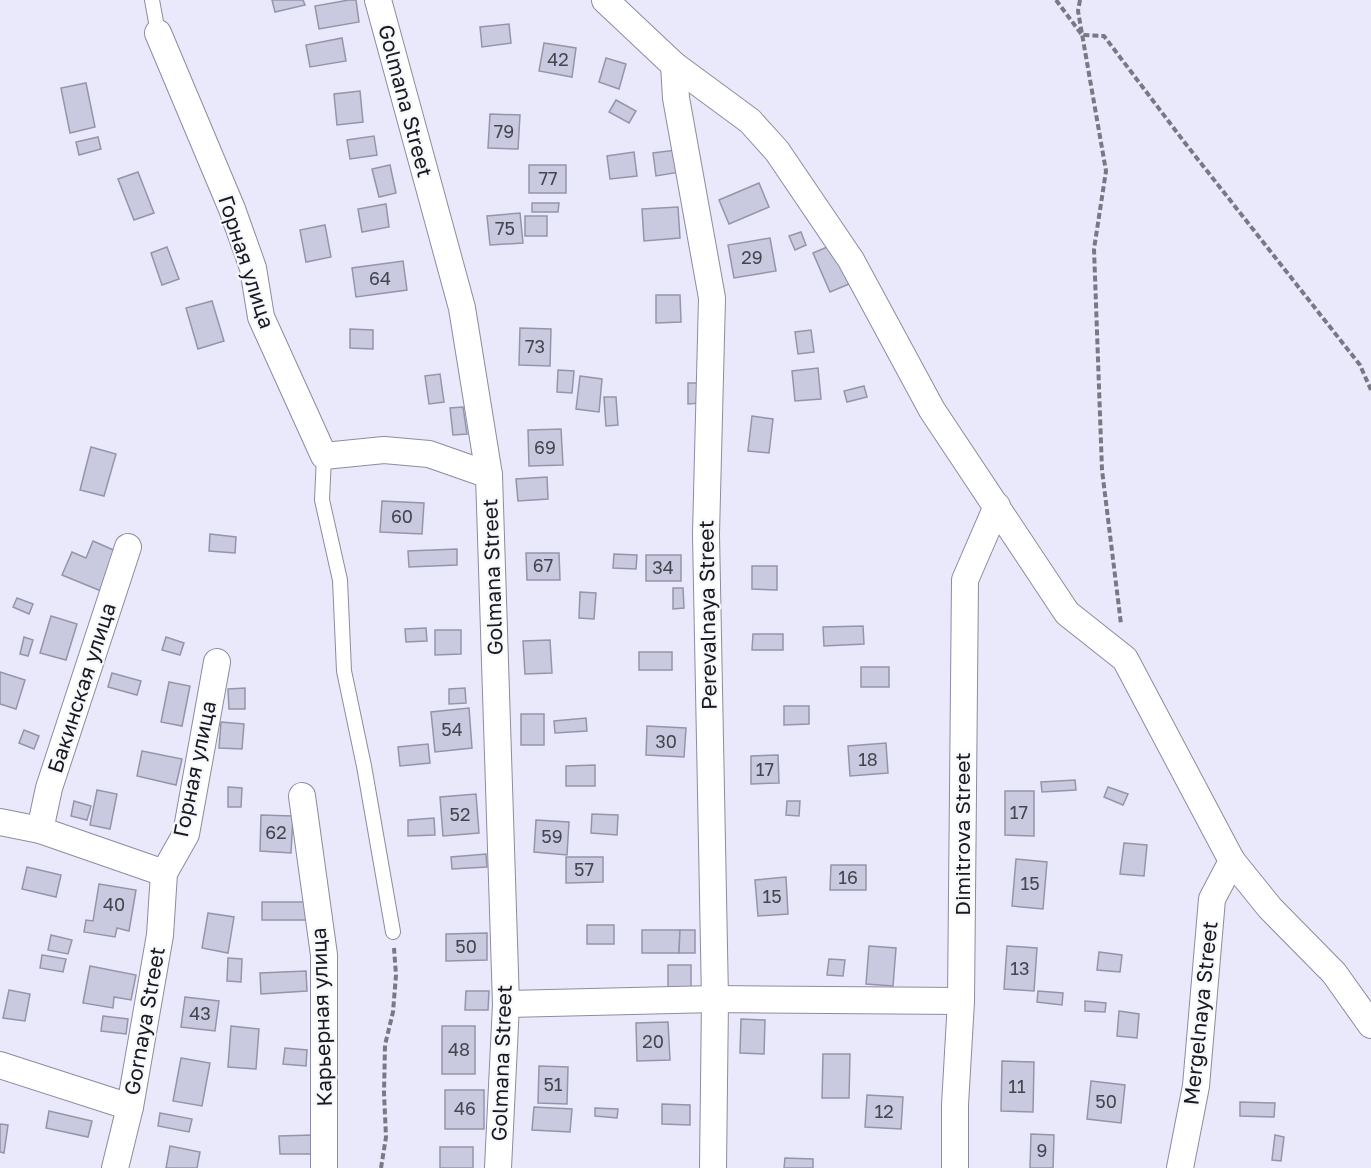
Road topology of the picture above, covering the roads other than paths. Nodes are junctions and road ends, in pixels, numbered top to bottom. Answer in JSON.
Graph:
{"nodes":[{"id":1,"x":152,"y":0,"type":"edge"},
{"id":2,"x":378,"y":0,"type":"edge"},
{"id":3,"x":605,"y":0,"type":"edge"},
{"id":4,"x":158,"y":33,"type":"joint"},
{"id":5,"x":674,"y":66,"type":"junction"},
{"id":6,"x":324,"y":456,"type":"junction"},
{"id":7,"x":489,"y":475,"type":"junction"},
{"id":8,"x":997,"y":506,"type":"junction"},
{"id":9,"x":128,"y":547,"type":"dead end"},
{"id":10,"x":217,"y":662,"type":"dead end"},
{"id":11,"x":302,"y":796,"type":"dead end"},
{"id":12,"x":0,"y":822,"type":"edge"},
{"id":13,"x":40,"y":830,"type":"junction"},
{"id":14,"x":1232,"y":861,"type":"junction"},
{"id":15,"x":164,"y":873,"type":"junction"},
{"id":16,"x":393,"y":932,"type":"road end"},
{"id":17,"x":715,"y":999,"type":"junction"},
{"id":18,"x":961,"y":1001,"type":"junction"},
{"id":19,"x":506,"y":1004,"type":"junction"},
{"id":20,"x":1371,"y":1025,"type":"edge"},
{"id":21,"x":0,"y":1065,"type":"edge"},
{"id":22,"x":130,"y":1107,"type":"junction"},
{"id":23,"x":116,"y":1168,"type":"edge"},
{"id":24,"x":324,"y":1168,"type":"edge"},
{"id":25,"x":498,"y":1168,"type":"edge"},
{"id":26,"x":713,"y":1168,"type":"edge"},
{"id":27,"x":955,"y":1168,"type":"edge"},
{"id":28,"x":1180,"y":1168,"type":"edge"}],
"edges":[{"from":1,"to":4,"type":"lane"},
{"from":2,"to":7,"type":"street","name":"Golmana Street"},
{"from":3,"to":5,"type":"street"},
{"from":4,"to":6,"type":"street","name":"Горная улица"},
{"from":5,"to":8,"type":"street"},
{"from":5,"to":17,"type":"street","name":"Perevalnaya Street"},
{"from":6,"to":7,"type":"street"},
{"from":6,"to":16,"type":"lane"},
{"from":7,"to":19,"type":"street","name":"Golmana Street"},
{"from":8,"to":14,"type":"street"},
{"from":8,"to":18,"type":"street","name":"Dimitrova Street"},
{"from":9,"to":13,"type":"street","name":"Бакинская улица"},
{"from":10,"to":15,"type":"street","name":"Горная улица"},
{"from":11,"to":24,"type":"street","name":"Карьерная улица"},
{"from":12,"to":13,"type":"street"},
{"from":13,"to":15,"type":"street"},
{"from":14,"to":20,"type":"street"},
{"from":14,"to":28,"type":"street","name":"Mergelnaya Street"},
{"from":15,"to":22,"type":"street","name":"Gornaya Street"},
{"from":17,"to":18,"type":"street"},
{"from":17,"to":19,"type":"street"},
{"from":17,"to":26,"type":"street","name":"Perevalnaya Street"},
{"from":18,"to":27,"type":"street","name":"Dimitrova Street"},
{"from":19,"to":25,"type":"street","name":"Golmana Street"},
{"from":21,"to":22,"type":"street"},
{"from":22,"to":23,"type":"street","name":"Gornaya Street"}]}
